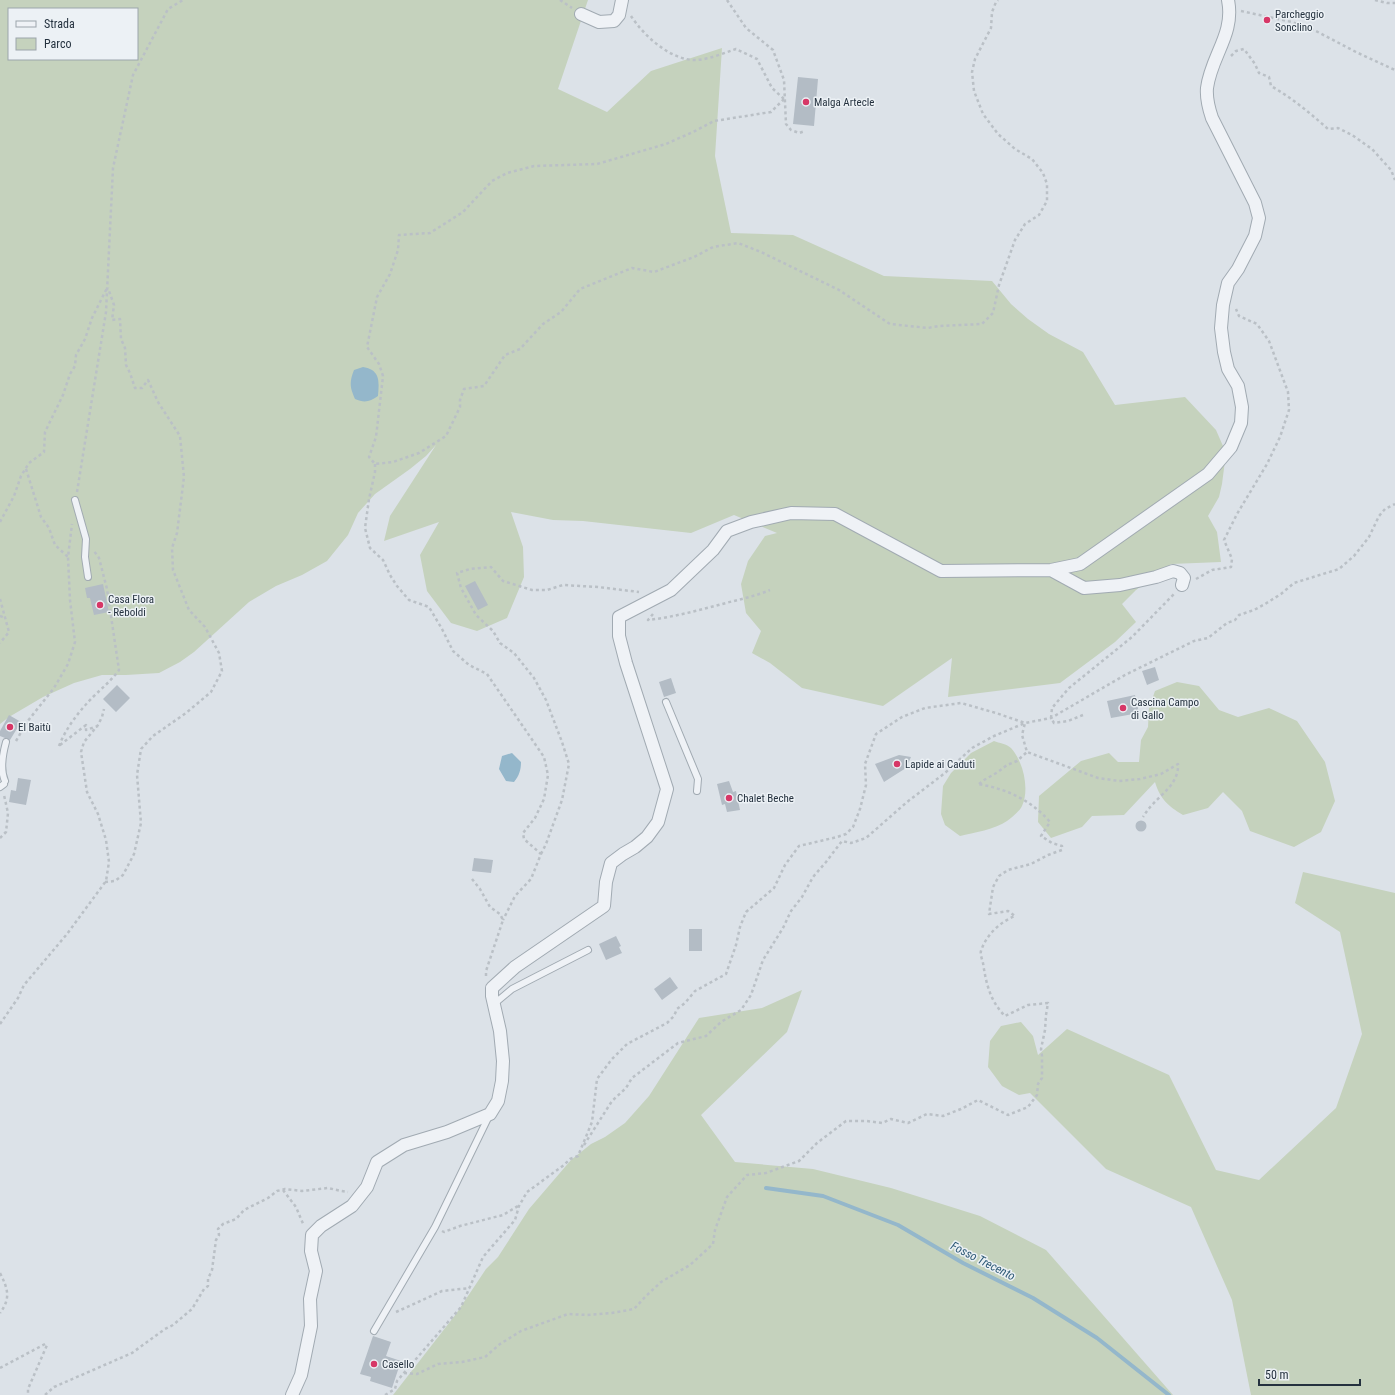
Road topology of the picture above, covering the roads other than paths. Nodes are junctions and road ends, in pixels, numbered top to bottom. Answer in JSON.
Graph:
{"nodes":[{"id":1,"x":622,"y":2,"type":"edge"},
{"id":2,"x":1229,"y":4,"type":"edge"},
{"id":3,"x":581,"y":14,"type":"dead end"},
{"id":4,"x":75,"y":500,"type":"road end"},
{"id":5,"x":1051,"y":570,"type":"junction"},
{"id":6,"x":88,"y":577,"type":"dead end"},
{"id":7,"x":1182,"y":585,"type":"road end"},
{"id":8,"x":666,"y":702,"type":"dead end"},
{"id":9,"x":6,"y":742,"type":"dead end"},
{"id":10,"x":3,"y":784,"type":"edge"},
{"id":11,"x":697,"y":791,"type":"dead end"},
{"id":12,"x":588,"y":950,"type":"dead end"},
{"id":13,"x":493,"y":999,"type":"junction"},
{"id":14,"x":490,"y":1114,"type":"junction"},
{"id":15,"x":374,"y":1331,"type":"dead end"},
{"id":16,"x":292,"y":1395,"type":"edge"}],
"edges":[{"from":1,"to":3,"type":"street"},
{"from":2,"to":5,"type":"street"},
{"from":4,"to":6,"type":"lane"},
{"from":5,"to":7,"type":"street"},
{"from":5,"to":13,"type":"street"},
{"from":8,"to":11,"type":"lane"},
{"from":9,"to":10,"type":"lane"},
{"from":12,"to":13,"type":"lane"},
{"from":13,"to":14,"type":"street"},
{"from":14,"to":15,"type":"lane"},
{"from":14,"to":16,"type":"street"}]}
